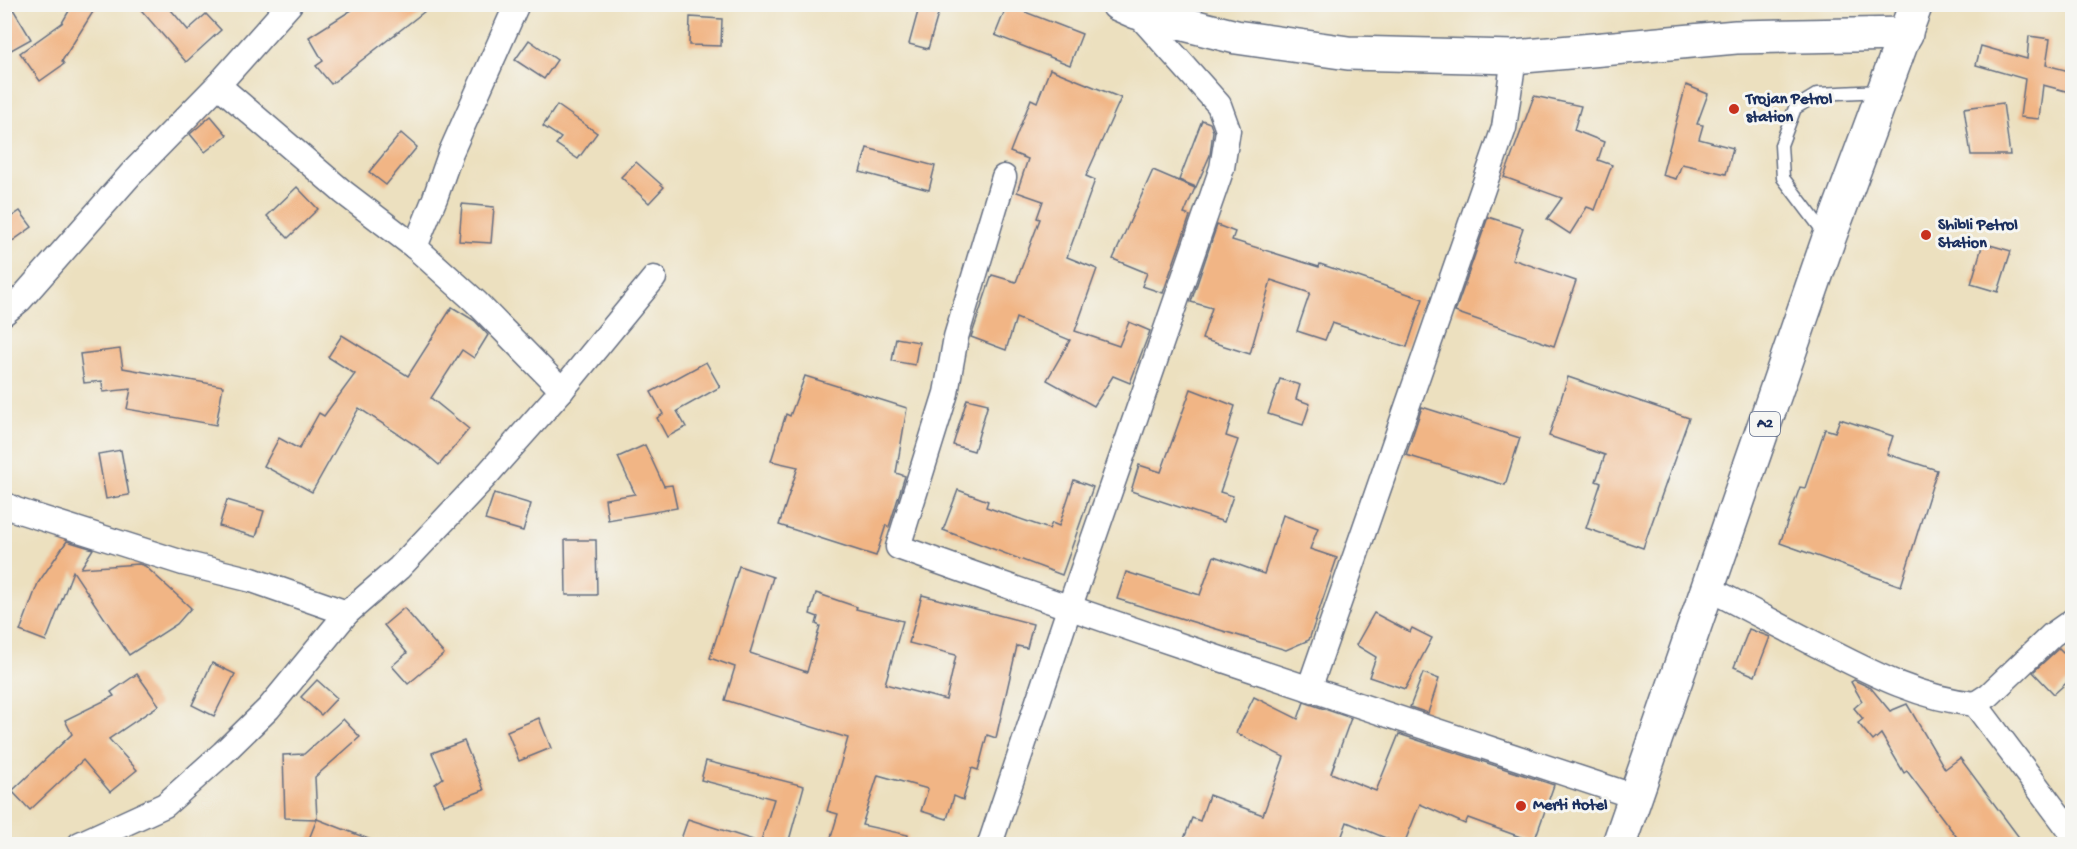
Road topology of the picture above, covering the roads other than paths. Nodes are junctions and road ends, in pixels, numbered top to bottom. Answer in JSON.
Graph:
{"nodes":[{"id":1,"x":290,"y":4,"type":"edge"},
{"id":2,"x":517,"y":4,"type":"edge"},
{"id":3,"x":1127,"y":8,"type":"edge"},
{"id":4,"x":1911,"y":19,"type":"edge"},
{"id":5,"x":1514,"y":57,"type":"junction"},
{"id":6,"x":218,"y":85,"type":"junction"},
{"id":7,"x":1884,"y":91,"type":"junction"},
{"id":8,"x":1004,"y":177,"type":"dead end"},
{"id":9,"x":1829,"y":238,"type":"junction"},
{"id":10,"x":415,"y":247,"type":"junction"},
{"id":11,"x":654,"y":278,"type":"dead end"},
{"id":12,"x":4,"y":313,"type":"edge"},
{"id":13,"x":562,"y":390,"type":"junction"},
{"id":14,"x":4,"y":504,"type":"edge"},
{"id":15,"x":1708,"y":588,"type":"junction"},
{"id":16,"x":1069,"y":609,"type":"junction"},
{"id":17,"x":347,"y":613,"type":"junction"},
{"id":18,"x":2073,"y":621,"type":"edge"},
{"id":19,"x":1309,"y":689,"type":"junction"},
{"id":20,"x":1975,"y":704,"type":"junction"},
{"id":21,"x":1636,"y":796,"type":"junction"},
{"id":22,"x":2073,"y":833,"type":"edge"},
{"id":23,"x":80,"y":844,"type":"edge"},
{"id":24,"x":990,"y":844,"type":"edge"},
{"id":25,"x":1619,"y":844,"type":"edge"}],
"edges":[{"from":1,"to":6,"type":"street"},
{"from":2,"to":10,"type":"street"},
{"from":3,"to":5,"type":"main road"},
{"from":3,"to":16,"type":"street"},
{"from":4,"to":5,"type":"main road"},
{"from":4,"to":7,"type":"main road","number":"A2"},
{"from":5,"to":19,"type":"street"},
{"from":6,"to":10,"type":"street"},
{"from":6,"to":12,"type":"street"},
{"from":7,"to":9,"type":"main road","number":"A2"},
{"from":7,"to":9,"type":"lane"},
{"from":8,"to":16,"type":"street"},
{"from":9,"to":15,"type":"main road","number":"A2"},
{"from":10,"to":13,"type":"street"},
{"from":11,"to":13,"type":"street"},
{"from":13,"to":17,"type":"street"},
{"from":14,"to":17,"type":"street"},
{"from":15,"to":20,"type":"street"},
{"from":15,"to":21,"type":"main road","number":"A2"},
{"from":16,"to":19,"type":"street"},
{"from":16,"to":24,"type":"street"},
{"from":17,"to":23,"type":"street"},
{"from":18,"to":20,"type":"street"},
{"from":19,"to":21,"type":"street"},
{"from":20,"to":22,"type":"street"},
{"from":21,"to":25,"type":"main road","number":"A2"}]}
